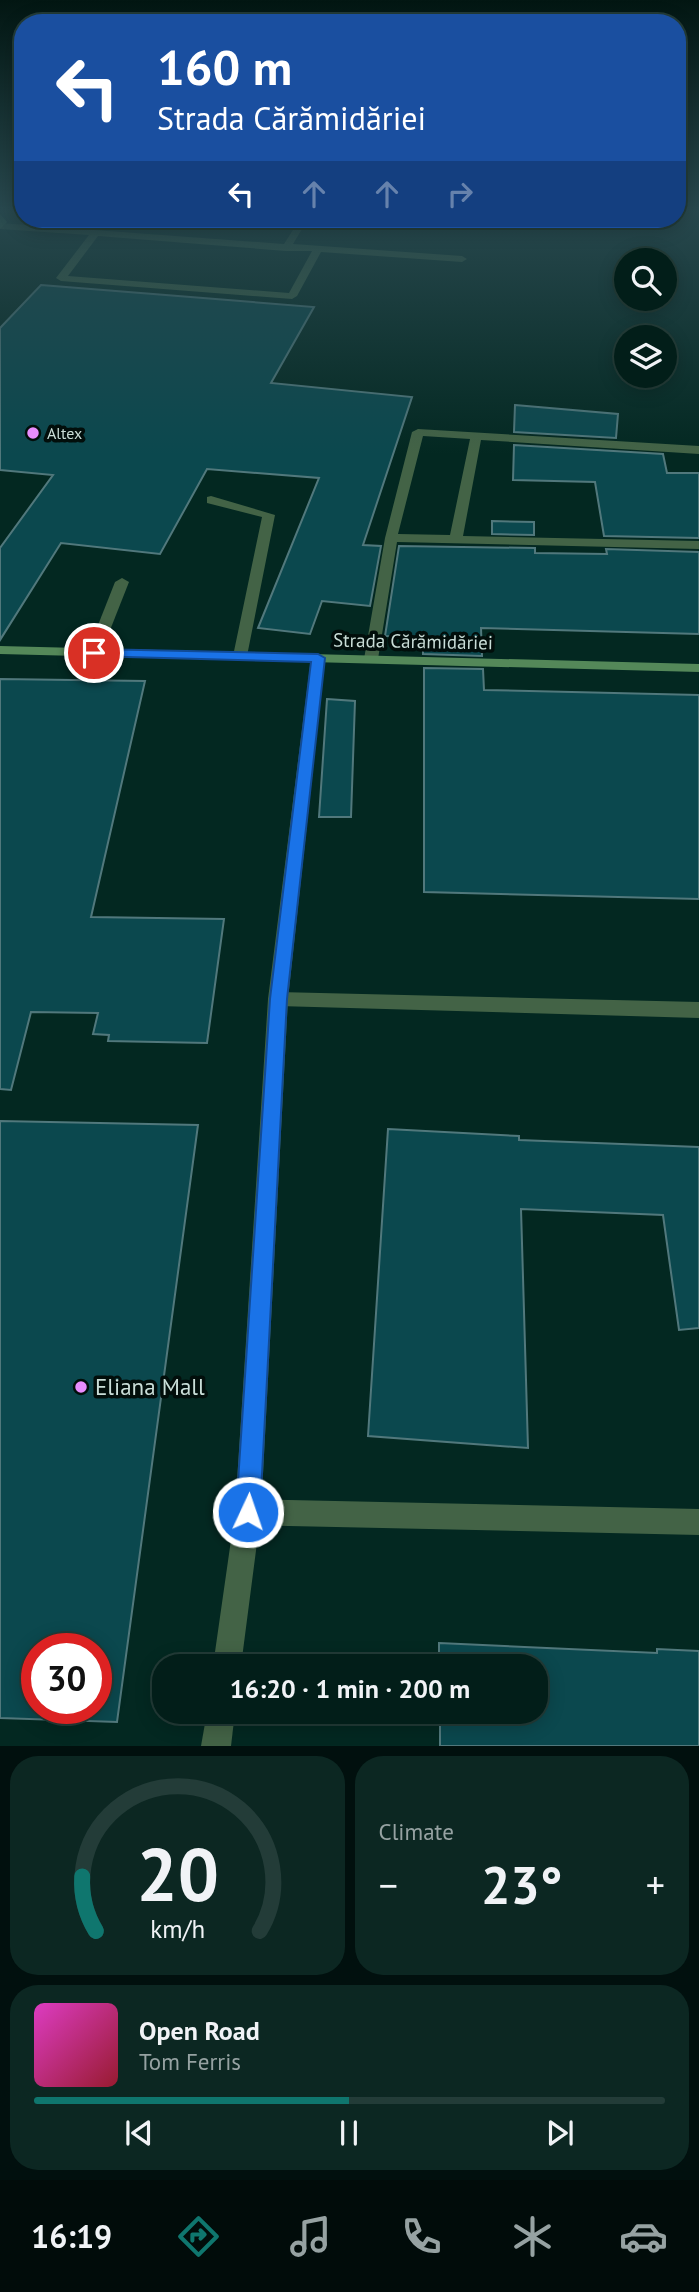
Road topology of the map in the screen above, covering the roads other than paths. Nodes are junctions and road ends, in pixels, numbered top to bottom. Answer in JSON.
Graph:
{"nodes":[{"id":1,"x":234,"y":291,"type":"edge"},
{"id":2,"x":294,"y":291,"type":"edge"},
{"id":3,"x":476,"y":436,"type":"junction"},
{"id":4,"x":699,"y":450,"type":"edge"},
{"id":5,"x":211,"y":500,"type":"dead end"},
{"id":6,"x":391,"y":538,"type":"junction"},
{"id":7,"x":456,"y":539,"type":"junction"},
{"id":8,"x":699,"y":544,"type":"edge"},
{"id":9,"x":122,"y":582,"type":"dead end"},
{"id":10,"x":0,"y":650,"type":"edge"},
{"id":11,"x":94,"y":653,"type":"junction"},
{"id":12,"x":240,"y":656,"type":"junction"},
{"id":13,"x":318,"y":658,"type":"junction"},
{"id":14,"x":371,"y":659,"type":"junction"},
{"id":15,"x":699,"y":668,"type":"edge"},
{"id":16,"x":278,"y":999,"type":"junction"},
{"id":17,"x":699,"y":1010,"type":"edge"},
{"id":18,"x":248,"y":1512,"type":"junction"},
{"id":19,"x":699,"y":1522,"type":"edge"},
{"id":20,"x":229,"y":1654,"type":"edge"},
{"id":21,"x":219,"y":1724,"type":"edge"},
{"id":22,"x":216,"y":1746,"type":"edge"}],
"edges":[{"from":1,"to":2,"type":"street"},
{"from":3,"to":4,"type":"street"},
{"from":3,"to":6,"type":"street"},
{"from":3,"to":7,"type":"street"},
{"from":5,"to":12,"type":"street"},
{"from":6,"to":7,"type":"street"},
{"from":6,"to":14,"type":"street"},
{"from":7,"to":8,"type":"street"},
{"from":9,"to":11,"type":"street"},
{"from":10,"to":11,"type":"street","name":"Strada Cărămidăriei"},
{"from":11,"to":12,"type":"street","name":"Strada Cărămidăriei"},
{"from":12,"to":13,"type":"street","name":"Strada Cărămidăriei"},
{"from":13,"to":14,"type":"street","name":"Strada Cărămidăriei"},
{"from":13,"to":16,"type":"street"},
{"from":14,"to":15,"type":"street","name":"Strada Cărămidăriei"},
{"from":16,"to":17,"type":"street"},
{"from":16,"to":18,"type":"street"},
{"from":18,"to":19,"type":"street"},
{"from":18,"to":20,"type":"street"},
{"from":21,"to":22,"type":"street"}]}
